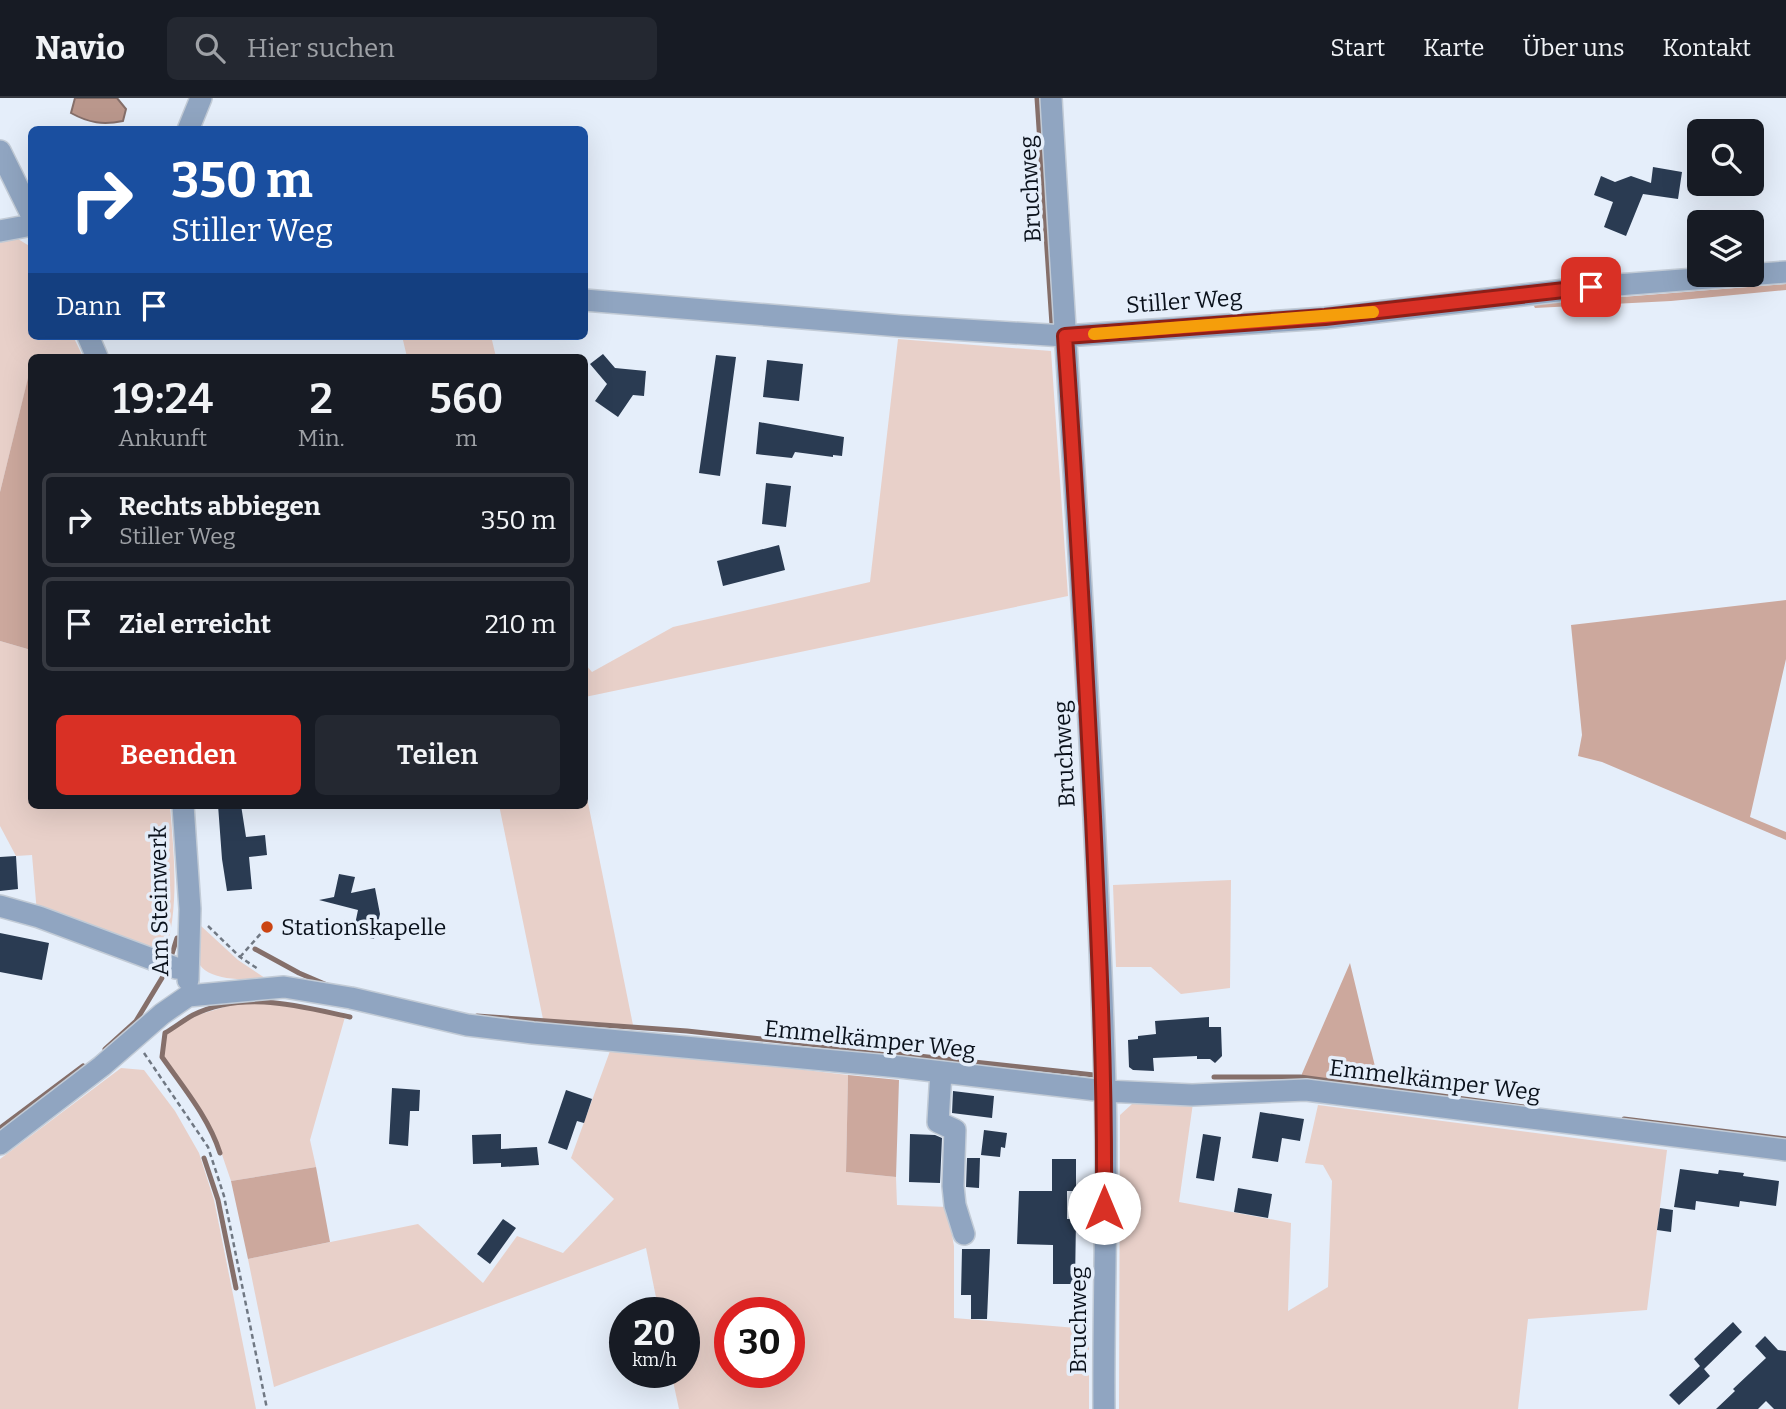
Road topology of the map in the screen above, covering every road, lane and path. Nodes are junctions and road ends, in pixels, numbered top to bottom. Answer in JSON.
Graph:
{"nodes":[{"id":1,"x":201,"y":98,"type":"edge"},
{"id":2,"x":1051,"y":98,"type":"edge"},
{"id":3,"x":190,"y":126,"type":"edge"},
{"id":4,"x":0,"y":151,"type":"edge"},
{"id":5,"x":28,"y":208,"type":"edge"},
{"id":6,"x":28,"y":226,"type":"edge"},
{"id":7,"x":0,"y":232,"type":"edge"},
{"id":8,"x":1786,"y":272,"type":"edge"},
{"id":9,"x":588,"y":300,"type":"edge"},
{"id":10,"x":1065,"y":336,"type":"junction"},
{"id":11,"x":183,"y":809,"type":"edge"},
{"id":12,"x":0,"y":906,"type":"edge"},
{"id":13,"x":190,"y":909,"type":"junction"},
{"id":14,"x":264,"y":930,"type":"dead end"},
{"id":15,"x":240,"y":957,"type":"junction"},
{"id":16,"x":188,"y":969,"type":"junction"},
{"id":17,"x":284,"y":987,"type":"junction"},
{"id":18,"x":188,"y":996,"type":"junction"},
{"id":19,"x":135,"y":1038,"type":"junction"},
{"id":20,"x":941,"y":1072,"type":"junction"},
{"id":21,"x":1105,"y":1091,"type":"junction"},
{"id":22,"x":0,"y":1144,"type":"edge"},
{"id":23,"x":1786,"y":1150,"type":"edge"},
{"id":24,"x":964,"y":1234,"type":"dead end"},
{"id":25,"x":267,"y":1409,"type":"edge"},
{"id":26,"x":1104,"y":1409,"type":"edge"}],
"edges":[{"from":1,"to":3,"type":"street"},
{"from":2,"to":10,"type":"street","name":"Bruchweg"},
{"from":4,"to":5,"type":"street"},
{"from":6,"to":7,"type":"street"},
{"from":8,"to":10,"type":"street","name":"Stiller Weg"},
{"from":9,"to":10,"type":"street","name":"Stiller Weg"},
{"from":10,"to":21,"type":"street","name":"Bruchweg"},
{"from":11,"to":13,"type":"street","name":"Am Steinwerk"},
{"from":12,"to":16,"type":"street"},
{"from":13,"to":15,"type":"path"},
{"from":13,"to":16,"type":"street","name":"Am Steinwerk"},
{"from":14,"to":15,"type":"path"},
{"from":15,"to":17,"type":"path"},
{"from":16,"to":18,"type":"street","name":"Am Steinwerk"},
{"from":17,"to":18,"type":"street","name":"Emmelkämper Weg"},
{"from":17,"to":20,"type":"street","name":"Emmelkämper Weg"},
{"from":18,"to":19,"type":"street"},
{"from":19,"to":22,"type":"street"},
{"from":19,"to":25,"type":"path"},
{"from":20,"to":21,"type":"street","name":"Emmelkämper Weg"},
{"from":20,"to":24,"type":"street"},
{"from":21,"to":23,"type":"street","name":"Emmelkämper Weg"},
{"from":21,"to":26,"type":"street","name":"Bruchweg"}]}
